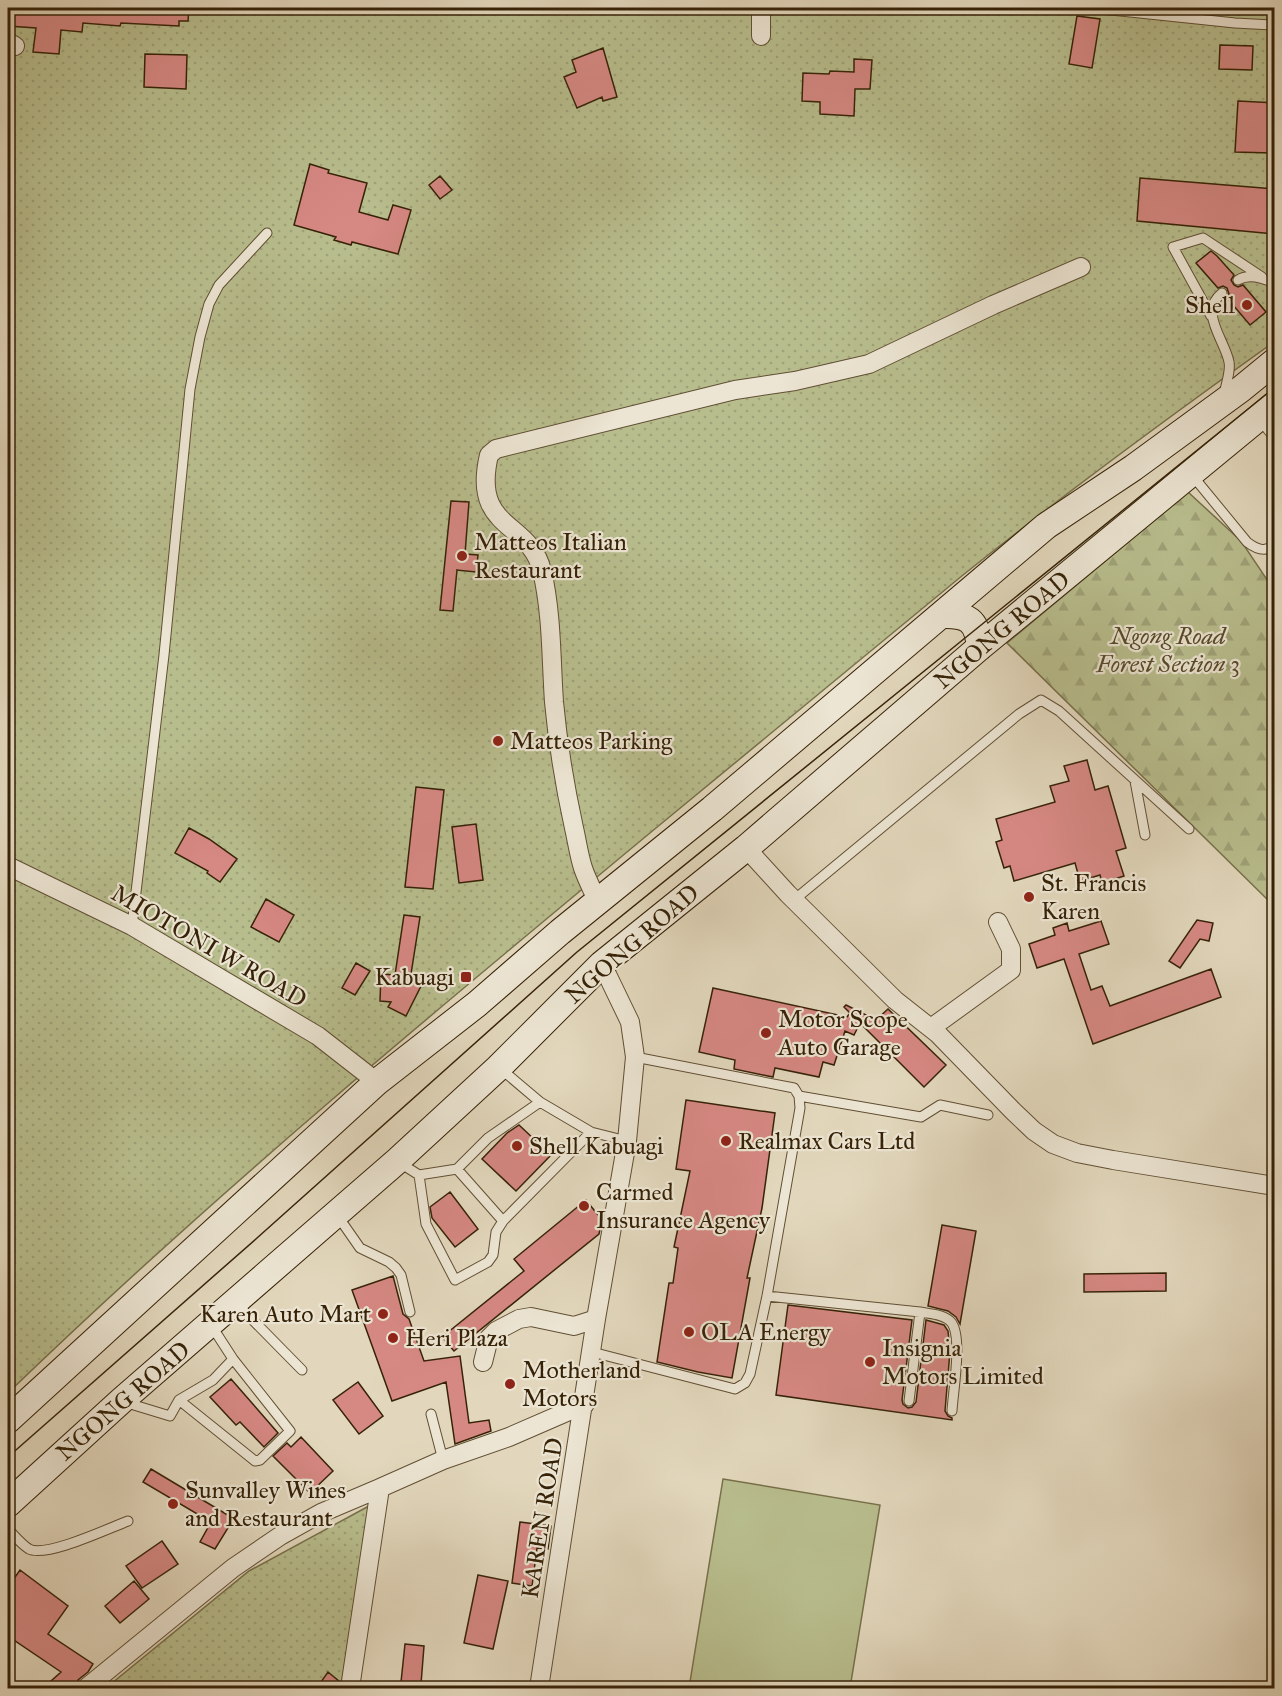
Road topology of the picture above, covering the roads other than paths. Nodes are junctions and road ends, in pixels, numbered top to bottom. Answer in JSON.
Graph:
{"nodes":[{"id":1,"x":761,"y":8,"type":"edge"},
{"id":2,"x":1092,"y":8,"type":"edge"},
{"id":3,"x":1275,"y":25,"type":"edge"},
{"id":4,"x":761,"y":36,"type":"dead end"},
{"id":5,"x":267,"y":233,"type":"dead end"},
{"id":6,"x":1081,"y":267,"type":"dead end"},
{"id":7,"x":1262,"y":277,"type":"junction"},
{"id":8,"x":1238,"y":280,"type":"dead end"},
{"id":9,"x":1275,"y":283,"type":"edge"},
{"id":10,"x":1222,"y":293,"type":"dead end"},
{"id":11,"x":1211,"y":316,"type":"junction"},
{"id":12,"x":1275,"y":362,"type":"edge"},
{"id":13,"x":1223,"y":402,"type":"junction"},
{"id":14,"x":1266,"y":411,"type":"edge"},
{"id":15,"x":1275,"y":438,"type":"edge"},
{"id":16,"x":1191,"y":473,"type":"junction"},
{"id":17,"x":1275,"y":545,"type":"edge"},
{"id":18,"x":941,"y":615,"type":"junction"},
{"id":19,"x":980,"y":647,"type":"junction"},
{"id":20,"x":1135,"y":781,"type":"junction"},
{"id":21,"x":1189,"y":829,"type":"dead end"},
{"id":22,"x":1145,"y":835,"type":"dead end"},
{"id":23,"x":746,"y":848,"type":"junction"},
{"id":24,"x":8,"y":866,"type":"edge"},
{"id":25,"x":794,"y":900,"type":"junction"},
{"id":26,"x":598,"y":902,"type":"junction"},
{"id":27,"x":998,"y":922,"type":"dead end"},
{"id":28,"x":132,"y":926,"type":"junction"},
{"id":29,"x":602,"y":964,"type":"junction"},
{"id":30,"x":931,"y":1028,"type":"junction"},
{"id":31,"x":635,"y":1057,"type":"junction"},
{"id":32,"x":499,"y":1067,"type":"junction"},
{"id":33,"x":377,"y":1082,"type":"junction"},
{"id":34,"x":799,"y":1096,"type":"junction"},
{"id":35,"x":540,"y":1102,"type":"junction"},
{"id":36,"x":988,"y":1115,"type":"dead end"},
{"id":37,"x":591,"y":1132,"type":"junction"},
{"id":38,"x":627,"y":1141,"type":"junction"},
{"id":39,"x":398,"y":1161,"type":"junction"},
{"id":40,"x":457,"y":1169,"type":"junction"},
{"id":41,"x":419,"y":1175,"type":"junction"},
{"id":42,"x":1275,"y":1186,"type":"edge"},
{"id":43,"x":335,"y":1213,"type":"junction"},
{"id":44,"x":503,"y":1221,"type":"junction"},
{"id":45,"x":767,"y":1296,"type":"junction"},
{"id":46,"x":236,"y":1303,"type":"junction"},
{"id":47,"x":410,"y":1312,"type":"dead end"},
{"id":48,"x":920,"y":1312,"type":"junction"},
{"id":49,"x":596,"y":1319,"type":"junction"},
{"id":50,"x":211,"y":1325,"type":"junction"},
{"id":51,"x":592,"y":1352,"type":"junction"},
{"id":52,"x":233,"y":1359,"type":"junction"},
{"id":53,"x":483,"y":1362,"type":"dead end"},
{"id":54,"x":302,"y":1370,"type":"dead end"},
{"id":55,"x":179,"y":1400,"type":"junction"},
{"id":56,"x":121,"y":1401,"type":"junction"},
{"id":57,"x":909,"y":1401,"type":"dead end"},
{"id":58,"x":585,"y":1404,"type":"junction"},
{"id":59,"x":952,"y":1411,"type":"dead end"},
{"id":60,"x":431,"y":1414,"type":"dead end"},
{"id":61,"x":8,"y":1420,"type":"edge"},
{"id":62,"x":443,"y":1460,"type":"junction"},
{"id":63,"x":380,"y":1488,"type":"junction"},
{"id":64,"x":8,"y":1504,"type":"edge"},
{"id":65,"x":128,"y":1521,"type":"dead end"},
{"id":66,"x":8,"y":1529,"type":"edge"},
{"id":67,"x":86,"y":1689,"type":"edge"},
{"id":68,"x":350,"y":1689,"type":"edge"},
{"id":69,"x":539,"y":1689,"type":"edge"}],
"edges":[{"from":1,"to":4,"type":"street"},
{"from":2,"to":3,"type":"lane"},
{"from":5,"to":28,"type":"lane"},
{"from":6,"to":26,"type":"street"},
{"from":7,"to":8,"type":"lane"},
{"from":7,"to":9,"type":"lane"},
{"from":7,"to":11,"type":"lane"},
{"from":10,"to":11,"type":"lane"},
{"from":11,"to":13,"type":"lane"},
{"from":12,"to":13,"type":"main road"},
{"from":13,"to":18,"type":"main road"},
{"from":14,"to":15,"type":"lane"},
{"from":14,"to":16,"type":"main road","name":"NGONG ROAD"},
{"from":16,"to":17,"type":"lane"},
{"from":16,"to":19,"type":"main road","name":"NGONG ROAD"},
{"from":18,"to":19,"type":"main road"},
{"from":18,"to":26,"type":"main road"},
{"from":19,"to":23,"type":"main road","name":"NGONG ROAD"},
{"from":20,"to":21,"type":"lane"},
{"from":20,"to":22,"type":"lane"},
{"from":20,"to":25,"type":"lane"},
{"from":23,"to":25,"type":"street"},
{"from":23,"to":29,"type":"main road","name":"NGONG ROAD"},
{"from":24,"to":28,"type":"street","name":"MIOTONI W ROAD"},
{"from":25,"to":30,"type":"street"},
{"from":26,"to":33,"type":"main road"},
{"from":27,"to":30,"type":"street"},
{"from":28,"to":33,"type":"street","name":"MIOTONI W ROAD"},
{"from":29,"to":31,"type":"street","name":"KAREN ROAD"},
{"from":29,"to":32,"type":"main road","name":"NGONG ROAD"},
{"from":30,"to":42,"type":"street"},
{"from":31,"to":34,"type":"lane"},
{"from":31,"to":38,"type":"street","name":"KAREN ROAD"},
{"from":32,"to":35,"type":"lane"},
{"from":32,"to":39,"type":"main road","name":"NGONG ROAD"},
{"from":33,"to":61,"type":"main road"},
{"from":34,"to":36,"type":"lane"},
{"from":34,"to":45,"type":"lane"},
{"from":35,"to":37,"type":"lane"},
{"from":35,"to":40,"type":"lane"},
{"from":37,"to":38,"type":"lane"},
{"from":37,"to":44,"type":"lane"},
{"from":38,"to":49,"type":"street","name":"KAREN ROAD"},
{"from":39,"to":41,"type":"lane"},
{"from":39,"to":43,"type":"main road","name":"NGONG ROAD"},
{"from":40,"to":41,"type":"lane"},
{"from":40,"to":44,"type":"lane"},
{"from":41,"to":44,"type":"lane"},
{"from":43,"to":46,"type":"main road","name":"NGONG ROAD"},
{"from":43,"to":47,"type":"lane"},
{"from":45,"to":48,"type":"lane"},
{"from":45,"to":51,"type":"lane"},
{"from":46,"to":50,"type":"main road","name":"NGONG ROAD"},
{"from":46,"to":54,"type":"lane"},
{"from":48,"to":57,"type":"lane"},
{"from":48,"to":59,"type":"lane"},
{"from":49,"to":51,"type":"street","name":"KAREN ROAD"},
{"from":49,"to":53,"type":"street"},
{"from":50,"to":52,"type":"lane"},
{"from":50,"to":56,"type":"main road","name":"NGONG ROAD"},
{"from":51,"to":58,"type":"street","name":"KAREN ROAD"},
{"from":52,"to":55,"type":"lane"},
{"from":52,"to":55,"type":"lane"},
{"from":55,"to":56,"type":"lane"},
{"from":56,"to":64,"type":"main road","name":"NGONG ROAD"},
{"from":58,"to":62,"type":"street"},
{"from":58,"to":69,"type":"street","name":"KAREN ROAD"},
{"from":60,"to":62,"type":"lane"},
{"from":62,"to":63,"type":"street"},
{"from":63,"to":67,"type":"street"},
{"from":63,"to":68,"type":"street"},
{"from":65,"to":66,"type":"lane"}]}
